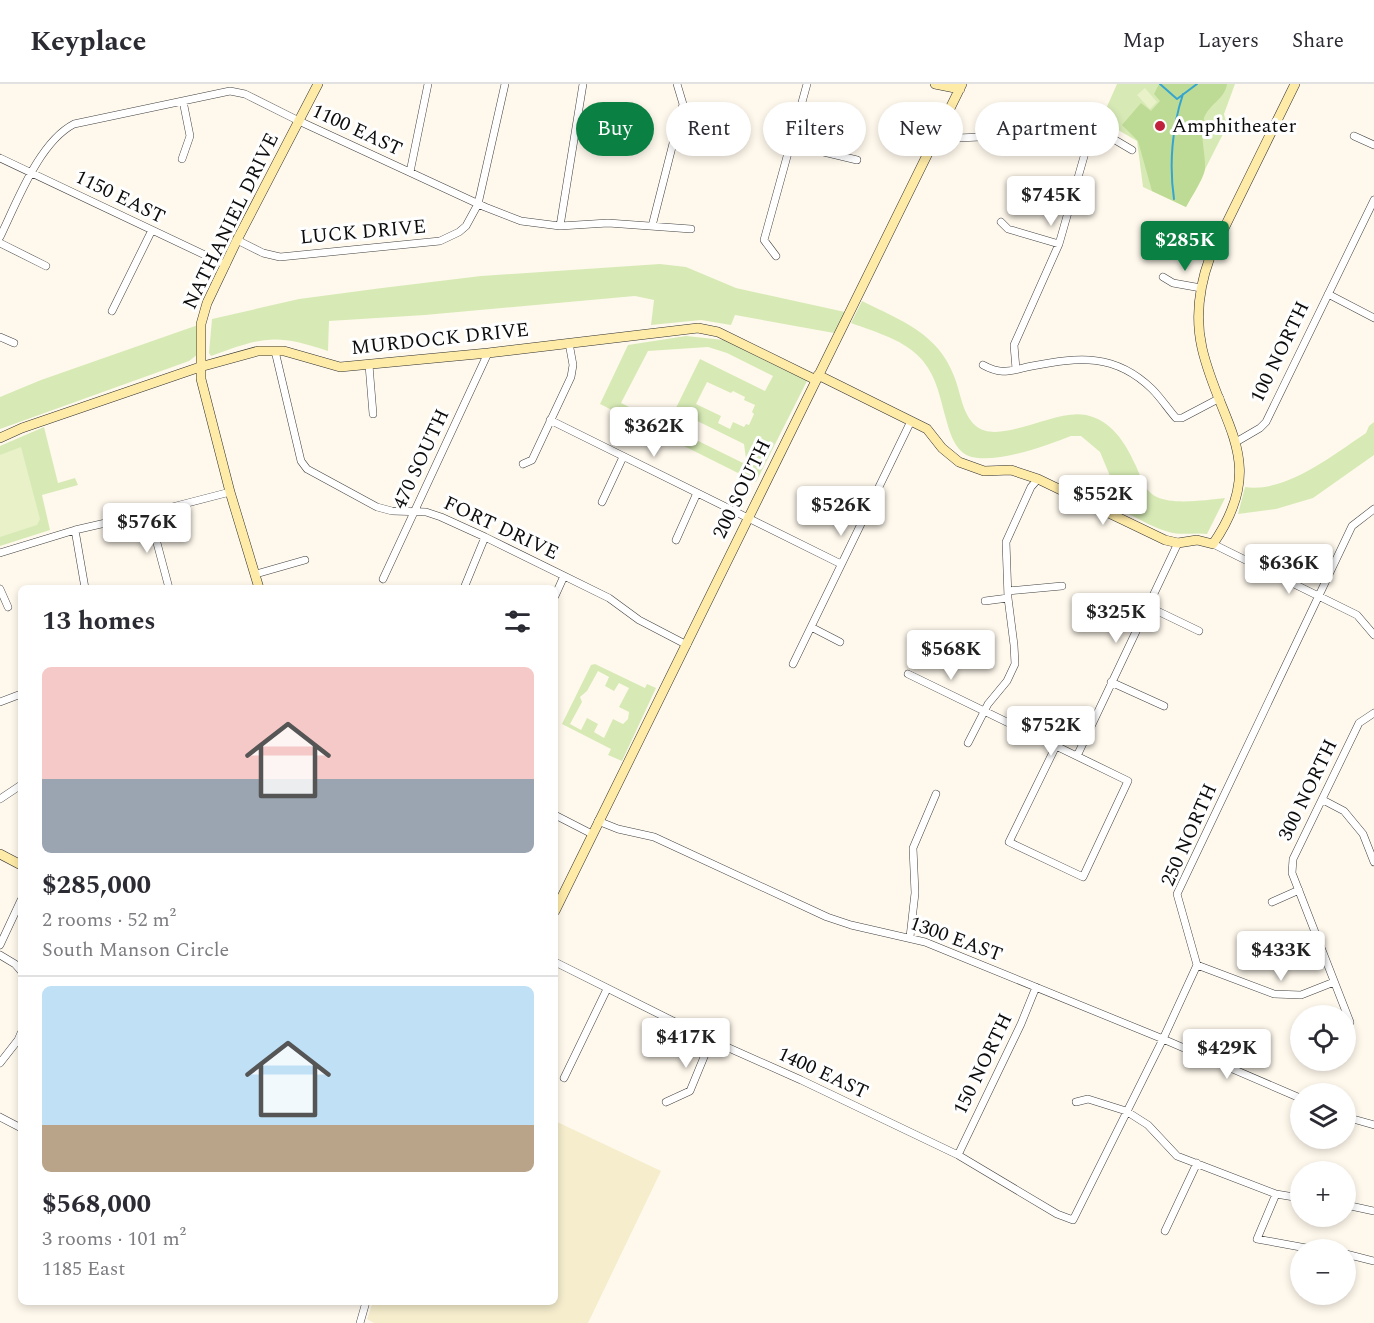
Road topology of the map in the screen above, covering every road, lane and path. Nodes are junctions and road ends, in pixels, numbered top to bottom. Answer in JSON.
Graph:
{"nodes":[{"id":1,"x":318,"y":84,"type":"edge"},
{"id":2,"x":429,"y":84,"type":"edge"},
{"id":3,"x":505,"y":84,"type":"edge"},
{"id":4,"x":583,"y":84,"type":"edge"},
{"id":5,"x":678,"y":84,"type":"edge"},
{"id":6,"x":807,"y":84,"type":"edge"},
{"id":7,"x":935,"y":84,"type":"edge"},
{"id":8,"x":1295,"y":84,"type":"edge"},
{"id":9,"x":961,"y":87,"type":"edge"},
{"id":10,"x":183,"y":101,"type":"junction"},
{"id":11,"x":802,"y":102,"type":"edge"},
{"id":12,"x":954,"y":102,"type":"edge"},
{"id":13,"x":299,"y":121,"type":"junction"},
{"id":14,"x":1354,"y":136,"type":"dead end"},
{"id":15,"x":1119,"y":142,"type":"edge"},
{"id":16,"x":1374,"y":145,"type":"edge"},
{"id":17,"x":1132,"y":150,"type":"dead end"},
{"id":18,"x":787,"y":156,"type":"edge"},
{"id":19,"x":840,"y":156,"type":"edge"},
{"id":20,"x":928,"y":156,"type":"edge"},
{"id":21,"x":1084,"y":156,"type":"edge"},
{"id":22,"x":0,"y":158,"type":"edge"},
{"id":23,"x":182,"y":159,"type":"dead end"},
{"id":24,"x":857,"y":160,"type":"dead end"},
{"id":25,"x":410,"y":172,"type":"junction"},
{"id":26,"x":32,"y":173,"type":"junction"},
{"id":27,"x":1374,"y":200,"type":"edge"},
{"id":28,"x":478,"y":204,"type":"junction"},
{"id":29,"x":1001,"y":222,"type":"dead end"},
{"id":30,"x":560,"y":226,"type":"junction"},
{"id":31,"x":652,"y":226,"type":"junction"},
{"id":32,"x":691,"y":229,"type":"dead end"},
{"id":33,"x":152,"y":230,"type":"junction"},
{"id":34,"x":0,"y":237,"type":"edge"},
{"id":35,"x":237,"y":240,"type":"junction"},
{"id":36,"x":0,"y":243,"type":"edge"},
{"id":37,"x":1059,"y":244,"type":"junction"},
{"id":38,"x":776,"y":256,"type":"dead end"},
{"id":39,"x":226,"y":265,"type":"junction"},
{"id":40,"x":46,"y":266,"type":"dead end"},
{"id":41,"x":1163,"y":277,"type":"dead end"},
{"id":42,"x":1201,"y":288,"type":"junction"},
{"id":43,"x":1328,"y":294,"type":"junction"},
{"id":44,"x":112,"y":311,"type":"dead end"},
{"id":45,"x":1374,"y":318,"type":"edge"},
{"id":46,"x":0,"y":337,"type":"edge"},
{"id":47,"x":14,"y":343,"type":"dead end"},
{"id":48,"x":569,"y":344,"type":"junction"},
{"id":49,"x":275,"y":351,"type":"junction"},
{"id":50,"x":488,"y":353,"type":"junction"},
{"id":51,"x":369,"y":365,"type":"junction"},
{"id":52,"x":983,"y":366,"type":"dead end"},
{"id":53,"x":200,"y":367,"type":"junction"},
{"id":54,"x":1016,"y":369,"type":"junction"},
{"id":55,"x":817,"y":377,"type":"junction"},
{"id":56,"x":1220,"y":398,"type":"junction"},
{"id":57,"x":373,"y":414,"type":"dead end"},
{"id":58,"x":550,"y":420,"type":"junction"},
{"id":59,"x":911,"y":421,"type":"junction"},
{"id":60,"x":0,"y":438,"type":"edge"},
{"id":61,"x":1236,"y":442,"type":"junction"},
{"id":62,"x":623,"y":457,"type":"junction"},
{"id":63,"x":523,"y":464,"type":"dead end"},
{"id":64,"x":1038,"y":479,"type":"junction"},
{"id":65,"x":230,"y":492,"type":"junction"},
{"id":66,"x":698,"y":493,"type":"junction"},
{"id":67,"x":602,"y":502,"type":"dead end"},
{"id":68,"x":1374,"y":509,"type":"edge"},
{"id":69,"x":415,"y":512,"type":"junction"},
{"id":70,"x":149,"y":513,"type":"junction"},
{"id":71,"x":748,"y":518,"type":"junction"},
{"id":72,"x":75,"y":530,"type":"junction"},
{"id":73,"x":485,"y":537,"type":"junction"},
{"id":74,"x":676,"y":540,"type":"dead end"},
{"id":75,"x":1178,"y":543,"type":"junction"},
{"id":76,"x":1213,"y":544,"type":"junction"},
{"id":77,"x":0,"y":553,"type":"edge"},
{"id":78,"x":305,"y":560,"type":"dead end"},
{"id":79,"x":841,"y":564,"type":"junction"},
{"id":80,"x":256,"y":574,"type":"junction"},
{"id":81,"x":564,"y":576,"type":"junction"},
{"id":82,"x":383,"y":579,"type":"dead end"},
{"id":83,"x":84,"y":585,"type":"edge"},
{"id":84,"x":168,"y":585,"type":"edge"},
{"id":85,"x":258,"y":585,"type":"edge"},
{"id":86,"x":465,"y":585,"type":"edge"},
{"id":87,"x":1062,"y":586,"type":"dead end"},
{"id":88,"x":0,"y":589,"type":"edge"},
{"id":89,"x":558,"y":589,"type":"edge"},
{"id":90,"x":1008,"y":595,"type":"junction"},
{"id":91,"x":1320,"y":596,"type":"junction"},
{"id":92,"x":985,"y":601,"type":"dead end"},
{"id":93,"x":1147,"y":606,"type":"junction"},
{"id":94,"x":8,"y":607,"type":"dead end"},
{"id":95,"x":810,"y":627,"type":"junction"},
{"id":96,"x":1199,"y":631,"type":"dead end"},
{"id":97,"x":1374,"y":635,"type":"edge"},
{"id":98,"x":840,"y":642,"type":"dead end"},
{"id":99,"x":687,"y":645,"type":"junction"},
{"id":100,"x":793,"y":664,"type":"dead end"},
{"id":101,"x":908,"y":674,"type":"dead end"},
{"id":102,"x":1112,"y":682,"type":"junction"},
{"id":103,"x":18,"y":695,"type":"edge"},
{"id":104,"x":0,"y":702,"type":"edge"},
{"id":105,"x":1164,"y":706,"type":"dead end"},
{"id":106,"x":984,"y":711,"type":"junction"},
{"id":107,"x":1374,"y":712,"type":"edge"},
{"id":108,"x":968,"y":743,"type":"dead end"},
{"id":109,"x":1056,"y":746,"type":"junction"},
{"id":110,"x":1077,"y":756,"type":"junction"},
{"id":111,"x":18,"y":786,"type":"edge"},
{"id":112,"x":936,"y":794,"type":"dead end"},
{"id":113,"x":0,"y":799,"type":"edge"},
{"id":114,"x":1323,"y":800,"type":"junction"},
{"id":115,"x":558,"y":817,"type":"edge"},
{"id":116,"x":598,"y":821,"type":"junction"},
{"id":117,"x":592,"y":834,"type":"junction"},
{"id":118,"x":0,"y":854,"type":"edge"},
{"id":119,"x":1374,"y":862,"type":"edge"},
{"id":120,"x":18,"y":863,"type":"edge"},
{"id":121,"x":1299,"y":890,"type":"junction"},
{"id":122,"x":1272,"y":902,"type":"dead end"},
{"id":123,"x":558,"y":905,"type":"edge"},
{"id":124,"x":18,"y":906,"type":"edge"},
{"id":125,"x":910,"y":938,"type":"junction"},
{"id":126,"x":0,"y":945,"type":"edge"},
{"id":127,"x":0,"y":955,"type":"edge"},
{"id":128,"x":558,"y":964,"type":"edge"},
{"id":129,"x":1197,"y":964,"type":"junction"},
{"id":130,"x":18,"y":968,"type":"edge"},
{"id":131,"x":1334,"y":982,"type":"junction"},
{"id":132,"x":1036,"y":987,"type":"junction"},
{"id":133,"x":607,"y":988,"type":"junction"},
{"id":134,"x":1343,"y":1005,"type":"edge"},
{"id":135,"x":1163,"y":1039,"type":"junction"},
{"id":136,"x":18,"y":1040,"type":"edge"},
{"id":137,"x":711,"y":1040,"type":"junction"},
{"id":138,"x":0,"y":1062,"type":"edge"},
{"id":139,"x":564,"y":1078,"type":"dead end"},
{"id":140,"x":1290,"y":1094,"type":"edge"},
{"id":141,"x":666,"y":1102,"type":"dead end"},
{"id":142,"x":1076,"y":1102,"type":"dead end"},
{"id":143,"x":1126,"y":1111,"type":"junction"},
{"id":144,"x":0,"y":1117,"type":"edge"},
{"id":145,"x":1356,"y":1120,"type":"edge"},
{"id":146,"x":1374,"y":1125,"type":"edge"},
{"id":147,"x":18,"y":1126,"type":"edge"},
{"id":148,"x":958,"y":1155,"type":"junction"},
{"id":149,"x":1197,"y":1163,"type":"junction"},
{"id":150,"x":1276,"y":1194,"type":"junction"},
{"id":151,"x":1290,"y":1196,"type":"edge"},
{"id":152,"x":1356,"y":1207,"type":"edge"},
{"id":153,"x":1374,"y":1211,"type":"edge"},
{"id":154,"x":1165,"y":1231,"type":"dead end"},
{"id":155,"x":1290,"y":1245,"type":"edge"},
{"id":156,"x":1356,"y":1256,"type":"edge"},
{"id":157,"x":1374,"y":1261,"type":"edge"},
{"id":158,"x":365,"y":1305,"type":"edge"},
{"id":159,"x":360,"y":1323,"type":"edge"}],
"edges":[{"from":1,"to":13,"type":"street","name":"NATHANIEL DRIVE"},
{"from":2,"to":25,"type":"street"},
{"from":3,"to":28,"type":"street"},
{"from":4,"to":30,"type":"street"},
{"from":5,"to":31,"type":"street"},
{"from":6,"to":11,"type":"street"},
{"from":7,"to":9,"type":"street"},
{"from":8,"to":42,"type":"street"},
{"from":9,"to":12,"type":"street","name":"200 SOUTH"},
{"from":10,"to":13,"type":"street","name":"1100 EAST"},
{"from":10,"to":23,"type":"street"},
{"from":10,"to":26,"type":"street","name":"1100 EAST"},
{"from":13,"to":25,"type":"street","name":"1100 EAST"},
{"from":13,"to":35,"type":"street","name":"NATHANIEL DRIVE"},
{"from":14,"to":16,"type":"street"},
{"from":15,"to":17,"type":"street"},
{"from":18,"to":38,"type":"street"},
{"from":19,"to":24,"type":"street"},
{"from":20,"to":55,"type":"street","name":"200 SOUTH"},
{"from":21,"to":37,"type":"street"},
{"from":22,"to":26,"type":"street","name":"1150 EAST"},
{"from":25,"to":28,"type":"street","name":"1100 EAST"},
{"from":26,"to":33,"type":"street","name":"1150 EAST"},
{"from":26,"to":34,"type":"street","name":"1100 EAST"},
{"from":27,"to":43,"type":"street","name":"100 NORTH"},
{"from":28,"to":30,"type":"street","name":"1100 EAST"},
{"from":28,"to":35,"type":"street","name":"LUCK DRIVE"},
{"from":29,"to":37,"type":"street"},
{"from":30,"to":31,"type":"street","name":"1100 EAST"},
{"from":31,"to":32,"type":"street","name":"1100 EAST"},
{"from":33,"to":39,"type":"street","name":"1150 EAST"},
{"from":33,"to":44,"type":"street"},
{"from":35,"to":39,"type":"street","name":"NATHANIEL DRIVE"},
{"from":36,"to":40,"type":"street"},
{"from":37,"to":54,"type":"street"},
{"from":39,"to":53,"type":"street","name":"NATHANIEL DRIVE"},
{"from":41,"to":42,"type":"street"},
{"from":42,"to":56,"type":"street"},
{"from":43,"to":45,"type":"street"},
{"from":43,"to":61,"type":"street","name":"100 NORTH"},
{"from":46,"to":47,"type":"street"},
{"from":48,"to":50,"type":"street","name":"MURDOCK DRIVE"},
{"from":48,"to":55,"type":"street","name":"MURDOCK DRIVE"},
{"from":48,"to":58,"type":"street"},
{"from":49,"to":51,"type":"street","name":"MURDOCK DRIVE"},
{"from":49,"to":53,"type":"street","name":"MURDOCK DRIVE"},
{"from":49,"to":69,"type":"street","name":"FORT DRIVE"},
{"from":50,"to":51,"type":"street","name":"MURDOCK DRIVE"},
{"from":50,"to":69,"type":"street","name":"470 SOUTH"},
{"from":51,"to":57,"type":"street"},
{"from":52,"to":54,"type":"street"},
{"from":53,"to":60,"type":"street","name":"MURDOCK DRIVE"},
{"from":53,"to":65,"type":"street","name":"NATHANIEL DRIVE"},
{"from":54,"to":56,"type":"street"},
{"from":55,"to":59,"type":"street","name":"MURDOCK DRIVE"},
{"from":55,"to":71,"type":"street","name":"200 SOUTH"},
{"from":56,"to":61,"type":"street"},
{"from":58,"to":62,"type":"street"},
{"from":58,"to":63,"type":"street"},
{"from":59,"to":64,"type":"street","name":"MURDOCK DRIVE"},
{"from":59,"to":79,"type":"street"},
{"from":61,"to":76,"type":"street"},
{"from":62,"to":66,"type":"street"},
{"from":62,"to":67,"type":"street"},
{"from":64,"to":75,"type":"street","name":"MURDOCK DRIVE"},
{"from":64,"to":90,"type":"street"},
{"from":65,"to":70,"type":"street"},
{"from":65,"to":80,"type":"street","name":"NATHANIEL DRIVE"},
{"from":66,"to":71,"type":"street"},
{"from":66,"to":74,"type":"street"},
{"from":68,"to":91,"type":"street"},
{"from":69,"to":73,"type":"street","name":"FORT DRIVE"},
{"from":69,"to":82,"type":"street","name":"470 SOUTH"},
{"from":70,"to":72,"type":"street"},
{"from":70,"to":84,"type":"street"},
{"from":71,"to":79,"type":"street"},
{"from":71,"to":99,"type":"street","name":"200 SOUTH"},
{"from":72,"to":77,"type":"street"},
{"from":72,"to":83,"type":"street"},
{"from":73,"to":81,"type":"street","name":"FORT DRIVE"},
{"from":73,"to":86,"type":"street"},
{"from":75,"to":76,"type":"street","name":"MURDOCK DRIVE"},
{"from":75,"to":93,"type":"street"},
{"from":76,"to":91,"type":"street"},
{"from":78,"to":80,"type":"street"},
{"from":79,"to":95,"type":"street"},
{"from":80,"to":85,"type":"street","name":"NATHANIEL DRIVE"},
{"from":81,"to":89,"type":"street"},
{"from":81,"to":99,"type":"street","name":"FORT DRIVE"},
{"from":87,"to":90,"type":"street"},
{"from":88,"to":94,"type":"street"},
{"from":90,"to":92,"type":"street"},
{"from":90,"to":106,"type":"street"},
{"from":91,"to":97,"type":"street"},
{"from":91,"to":129,"type":"street","name":"250 NORTH"},
{"from":93,"to":96,"type":"street"},
{"from":93,"to":102,"type":"street"},
{"from":95,"to":98,"type":"street"},
{"from":95,"to":100,"type":"street"},
{"from":99,"to":116,"type":"street","name":"200 SOUTH"},
{"from":101,"to":106,"type":"street"},
{"from":102,"to":105,"type":"street"},
{"from":102,"to":110,"type":"street"},
{"from":103,"to":104,"type":"street"},
{"from":106,"to":108,"type":"street"},
{"from":106,"to":109,"type":"street"},
{"from":107,"to":114,"type":"street","name":"300 NORTH"},
{"from":109,"to":110,"type":"street"},
{"from":109,"to":110,"type":"street"},
{"from":111,"to":113,"type":"street"},
{"from":112,"to":125,"type":"street"},
{"from":114,"to":119,"type":"street"},
{"from":114,"to":121,"type":"street","name":"300 NORTH"},
{"from":115,"to":117,"type":"street"},
{"from":116,"to":117,"type":"street","name":"200 SOUTH"},
{"from":116,"to":125,"type":"street","name":"1300 EAST"},
{"from":117,"to":123,"type":"street","name":"200 SOUTH"},
{"from":118,"to":120,"type":"street"},
{"from":121,"to":122,"type":"street"},
{"from":121,"to":131,"type":"street","name":"300 NORTH"},
{"from":124,"to":126,"type":"street"},
{"from":125,"to":132,"type":"street","name":"1300 EAST"},
{"from":127,"to":130,"type":"street"},
{"from":128,"to":133,"type":"street","name":"1400 EAST"},
{"from":129,"to":131,"type":"street"},
{"from":129,"to":135,"type":"street"},
{"from":131,"to":134,"type":"street","name":"300 NORTH"},
{"from":132,"to":135,"type":"street","name":"1300 EAST"},
{"from":132,"to":148,"type":"street","name":"150 NORTH"},
{"from":133,"to":137,"type":"street","name":"1400 EAST"},
{"from":133,"to":139,"type":"street"},
{"from":135,"to":140,"type":"street","name":"1300 EAST"},
{"from":135,"to":143,"type":"street"},
{"from":136,"to":138,"type":"street"},
{"from":137,"to":141,"type":"street"},
{"from":137,"to":148,"type":"street","name":"1400 EAST"},
{"from":142,"to":143,"type":"street"},
{"from":143,"to":148,"type":"street","name":"1400 EAST"},
{"from":143,"to":149,"type":"street"},
{"from":144,"to":147,"type":"street"},
{"from":145,"to":146,"type":"street"},
{"from":149,"to":150,"type":"street"},
{"from":149,"to":154,"type":"street"},
{"from":150,"to":151,"type":"street"},
{"from":150,"to":155,"type":"street"},
{"from":152,"to":153,"type":"street"},
{"from":156,"to":157,"type":"street"},
{"from":158,"to":159,"type":"street"}]}
